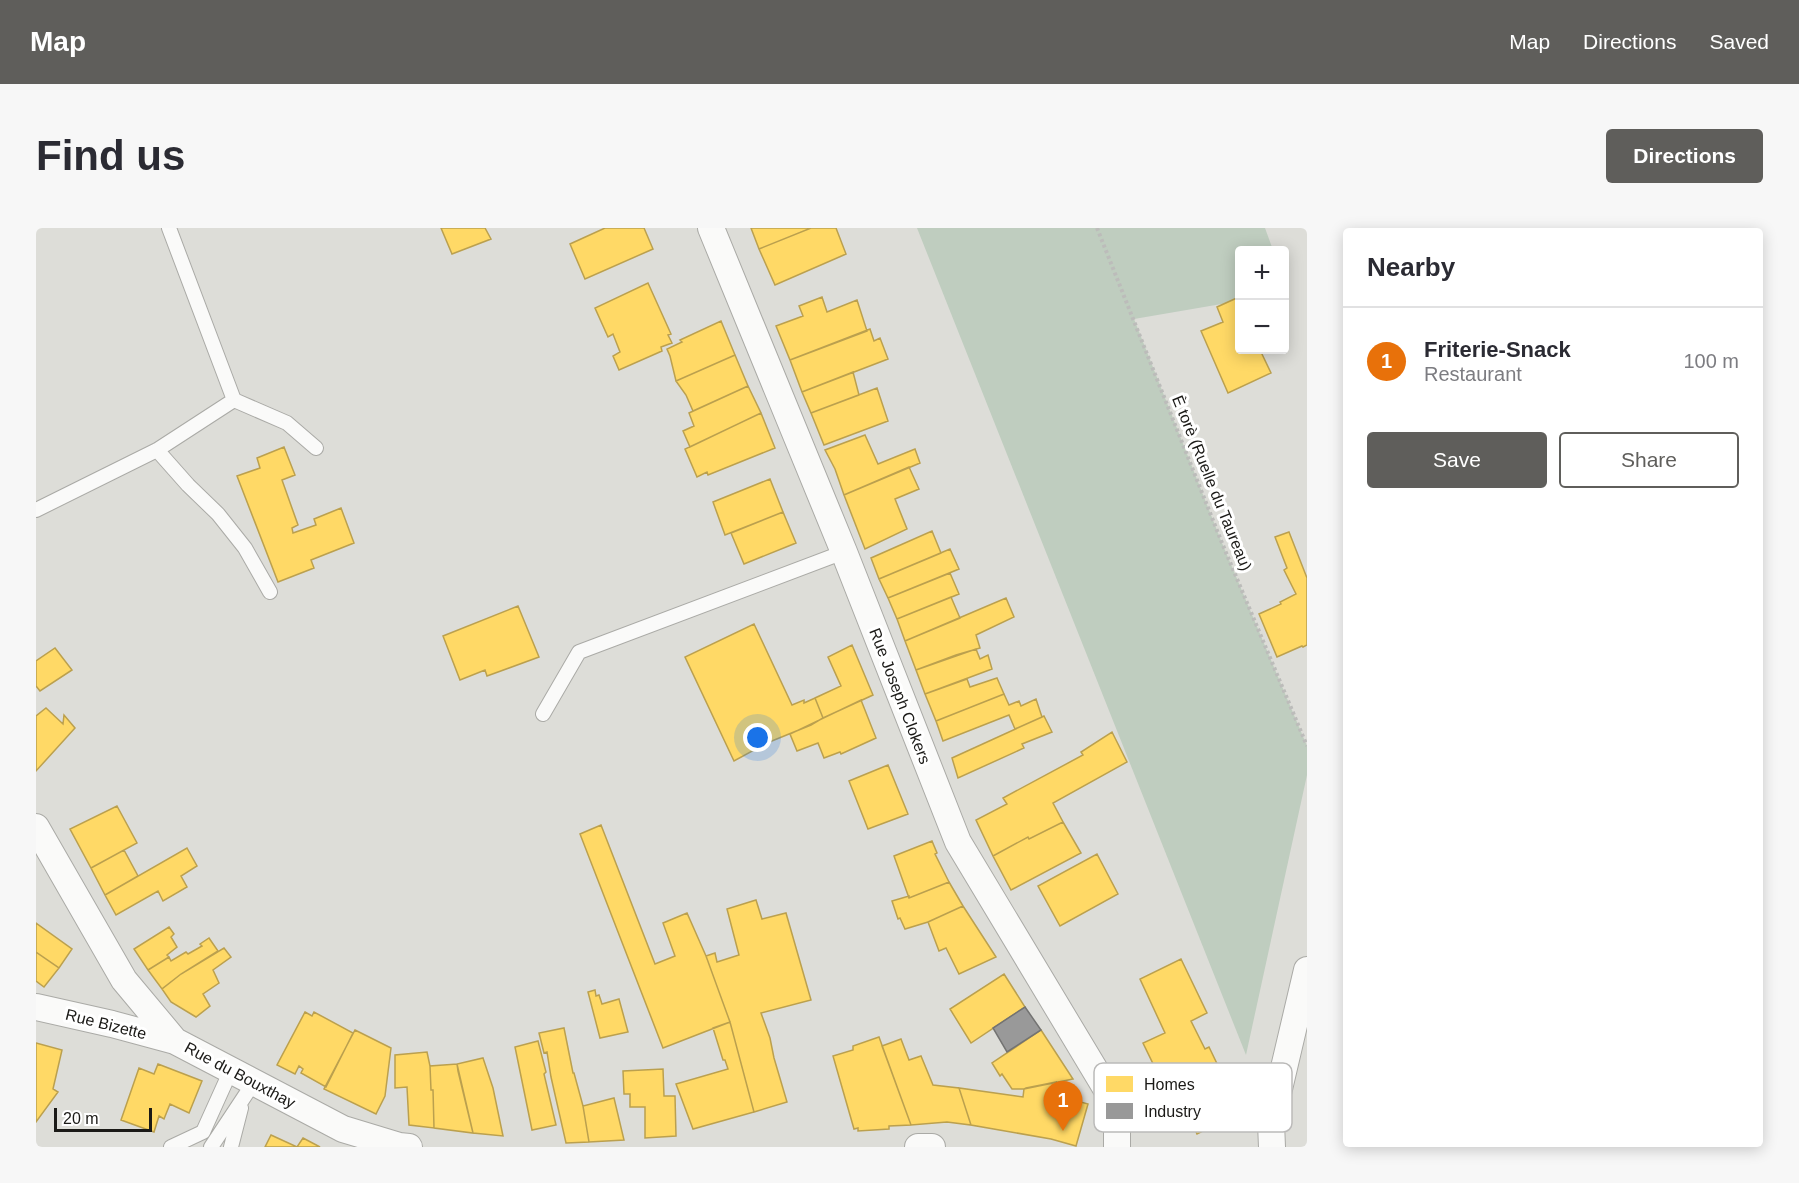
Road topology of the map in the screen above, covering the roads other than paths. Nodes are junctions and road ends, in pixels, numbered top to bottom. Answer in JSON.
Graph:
{"nodes":[{"id":1,"x":169,"y":228,"type":"edge"},
{"id":2,"x":711,"y":228,"type":"edge"},
{"id":3,"x":234,"y":400,"type":"junction"},
{"id":4,"x":316,"y":448,"type":"dead end"},
{"id":5,"x":157,"y":450,"type":"junction"},
{"id":6,"x":36,"y":510,"type":"edge"},
{"id":7,"x":844,"y":552,"type":"junction"},
{"id":8,"x":270,"y":592,"type":"dead end"},
{"id":9,"x":543,"y":714,"type":"dead end"},
{"id":10,"x":36,"y":827,"type":"edge"},
{"id":11,"x":1307,"y":970,"type":"edge"},
{"id":12,"x":36,"y":1007,"type":"edge"},
{"id":13,"x":176,"y":1041,"type":"junction"},
{"id":14,"x":1285,"y":1063,"type":"edge"},
{"id":15,"x":1094,"y":1068,"type":"edge"},
{"id":16,"x":231,"y":1070,"type":"junction"},
{"id":17,"x":249,"y":1089,"type":"junction"},
{"id":18,"x":1271,"y":1132,"type":"edge"},
{"id":19,"x":171,"y":1147,"type":"edge"},
{"id":20,"x":211,"y":1147,"type":"edge"},
{"id":21,"x":231,"y":1147,"type":"edge"},
{"id":22,"x":409,"y":1147,"type":"edge"},
{"id":23,"x":918,"y":1147,"type":"edge"},
{"id":24,"x":933,"y":1147,"type":"edge"},
{"id":25,"x":1272,"y":1147,"type":"edge"}],
"edges":[{"from":1,"to":3,"type":"lane"},
{"from":2,"to":7,"type":"street","name":"Rue Joseph Clokers"},
{"from":3,"to":4,"type":"lane"},
{"from":3,"to":5,"type":"lane"},
{"from":5,"to":6,"type":"lane"},
{"from":5,"to":8,"type":"lane"},
{"from":7,"to":9,"type":"lane"},
{"from":7,"to":15,"type":"street","name":"Rue Joseph Clokers"},
{"from":10,"to":13,"type":"street","name":"Rue du Bouxthay"},
{"from":11,"to":14,"type":"street"},
{"from":12,"to":13,"type":"street","name":"Rue Bizette"},
{"from":13,"to":16,"type":"street","name":"Rue du Bouxthay"},
{"from":16,"to":17,"type":"street","name":"Rue du Bouxthay"},
{"from":16,"to":19,"type":"lane"},
{"from":17,"to":20,"type":"lane"},
{"from":17,"to":21,"type":"lane"},
{"from":17,"to":22,"type":"street","name":"Rue du Bouxthay"},
{"from":18,"to":25,"type":"street"},
{"from":23,"to":24,"type":"street"}]}
